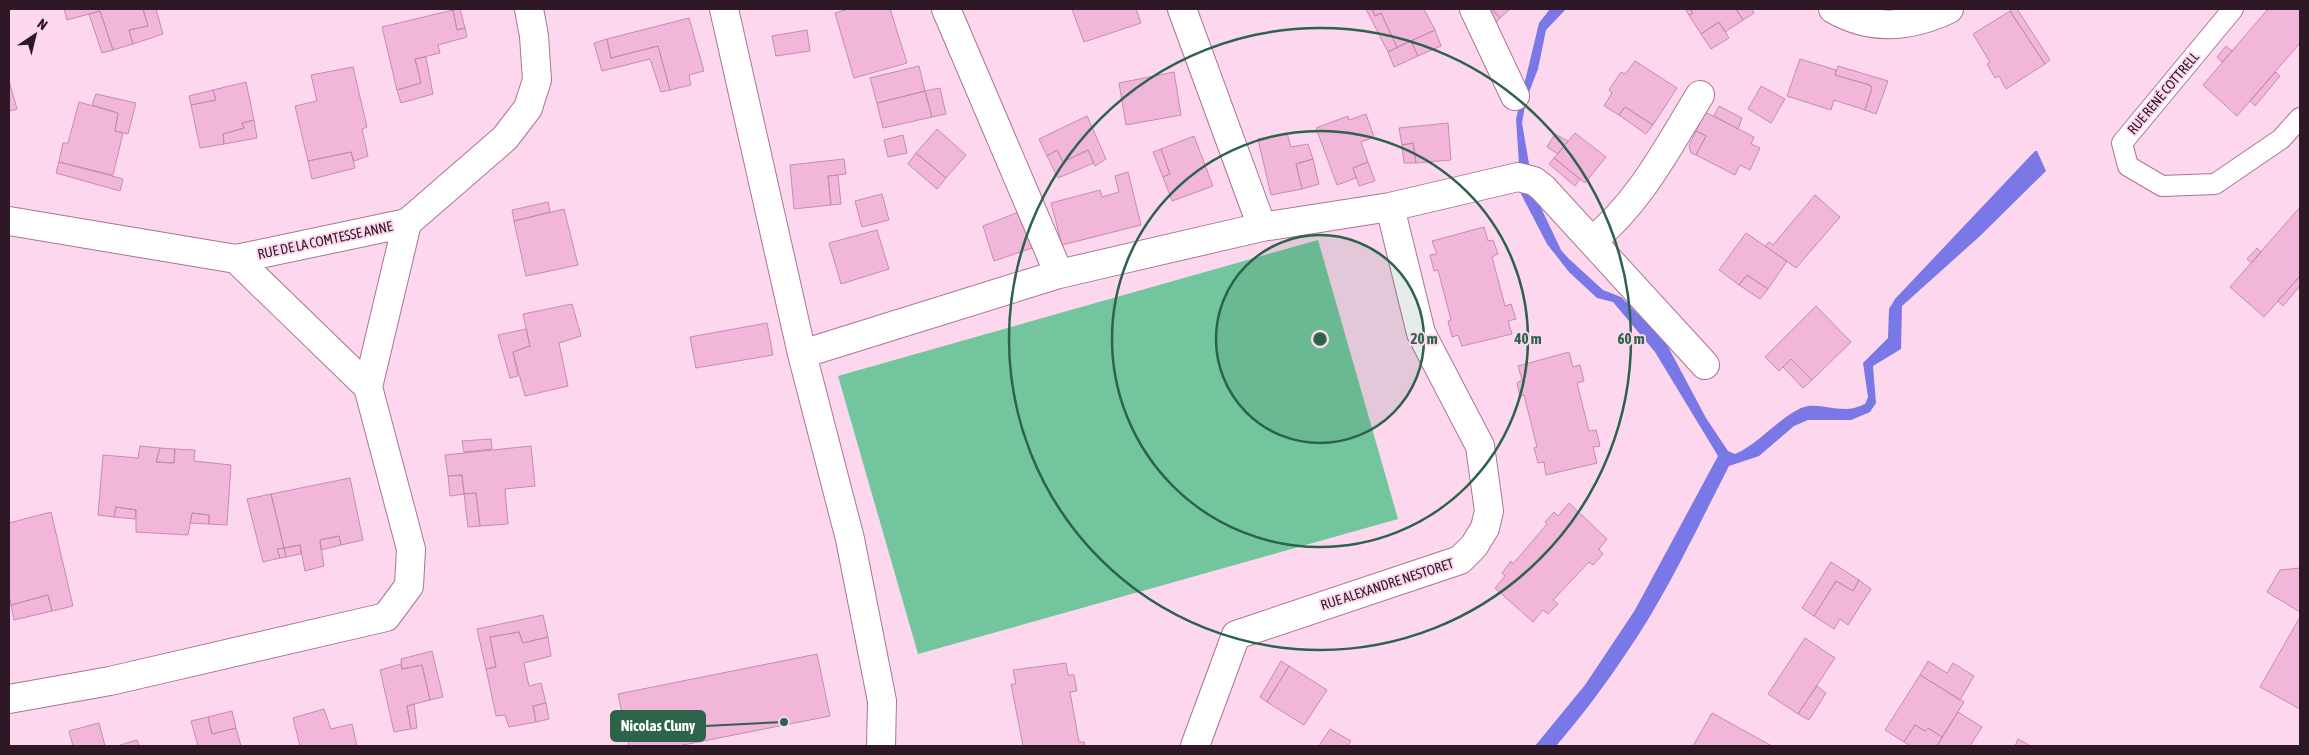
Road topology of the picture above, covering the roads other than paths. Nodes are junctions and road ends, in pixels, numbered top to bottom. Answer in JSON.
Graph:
{"nodes":[{"id":1,"x":529,"y":9,"type":"edge"},
{"id":2,"x":724,"y":9,"type":"edge"},
{"id":3,"x":946,"y":9,"type":"edge"},
{"id":4,"x":1182,"y":9,"type":"edge"},
{"id":5,"x":1474,"y":9,"type":"edge"},
{"id":6,"x":1833,"y":9,"type":"edge"},
{"id":7,"x":1948,"y":9,"type":"edge"},
{"id":8,"x":2233,"y":9,"type":"edge"},
{"id":9,"x":1700,"y":95,"type":"dead end"},
{"id":10,"x":1515,"y":96,"type":"dead end"},
{"id":11,"x":2300,"y":118,"type":"edge"},
{"id":12,"x":1390,"y":207,"type":"junction"},
{"id":13,"x":9,"y":221,"type":"edge"},
{"id":14,"x":407,"y":223,"type":"junction"},
{"id":15,"x":1262,"y":228,"type":"junction"},
{"id":16,"x":1592,"y":241,"type":"junction"},
{"id":17,"x":236,"y":259,"type":"junction"},
{"id":18,"x":1059,"y":274,"type":"junction"},
{"id":19,"x":802,"y":354,"type":"junction"},
{"id":20,"x":1705,"y":365,"type":"dead end"},
{"id":21,"x":368,"y":387,"type":"junction"},
{"id":22,"x":9,"y":700,"type":"edge"},
{"id":23,"x":881,"y":746,"type":"edge"},
{"id":24,"x":1195,"y":746,"type":"edge"}],
"edges":[{"from":1,"to":14,"type":"street","name":"RUE DE LA COMTESSE ANNE"},
{"from":2,"to":19,"type":"street"},
{"from":3,"to":18,"type":"street"},
{"from":4,"to":15,"type":"street"},
{"from":5,"to":10,"type":"street"},
{"from":6,"to":7,"type":"street"},
{"from":8,"to":11,"type":"lane","name":"RUE RENÉ COTTRELL"},
{"from":9,"to":16,"type":"street"},
{"from":12,"to":15,"type":"street"},
{"from":12,"to":16,"type":"street"},
{"from":12,"to":24,"type":"street","name":"RUE ALEXANDRE NESTORET"},
{"from":13,"to":17,"type":"street","name":"RUE DE LA COMTESSE ANNE"},
{"from":14,"to":17,"type":"street","name":"RUE DE LA COMTESSE ANNE"},
{"from":14,"to":21,"type":"street"},
{"from":15,"to":18,"type":"street"},
{"from":16,"to":20,"type":"street"},
{"from":17,"to":21,"type":"street"},
{"from":18,"to":19,"type":"street"},
{"from":19,"to":23,"type":"street"},
{"from":21,"to":22,"type":"street"}]}
